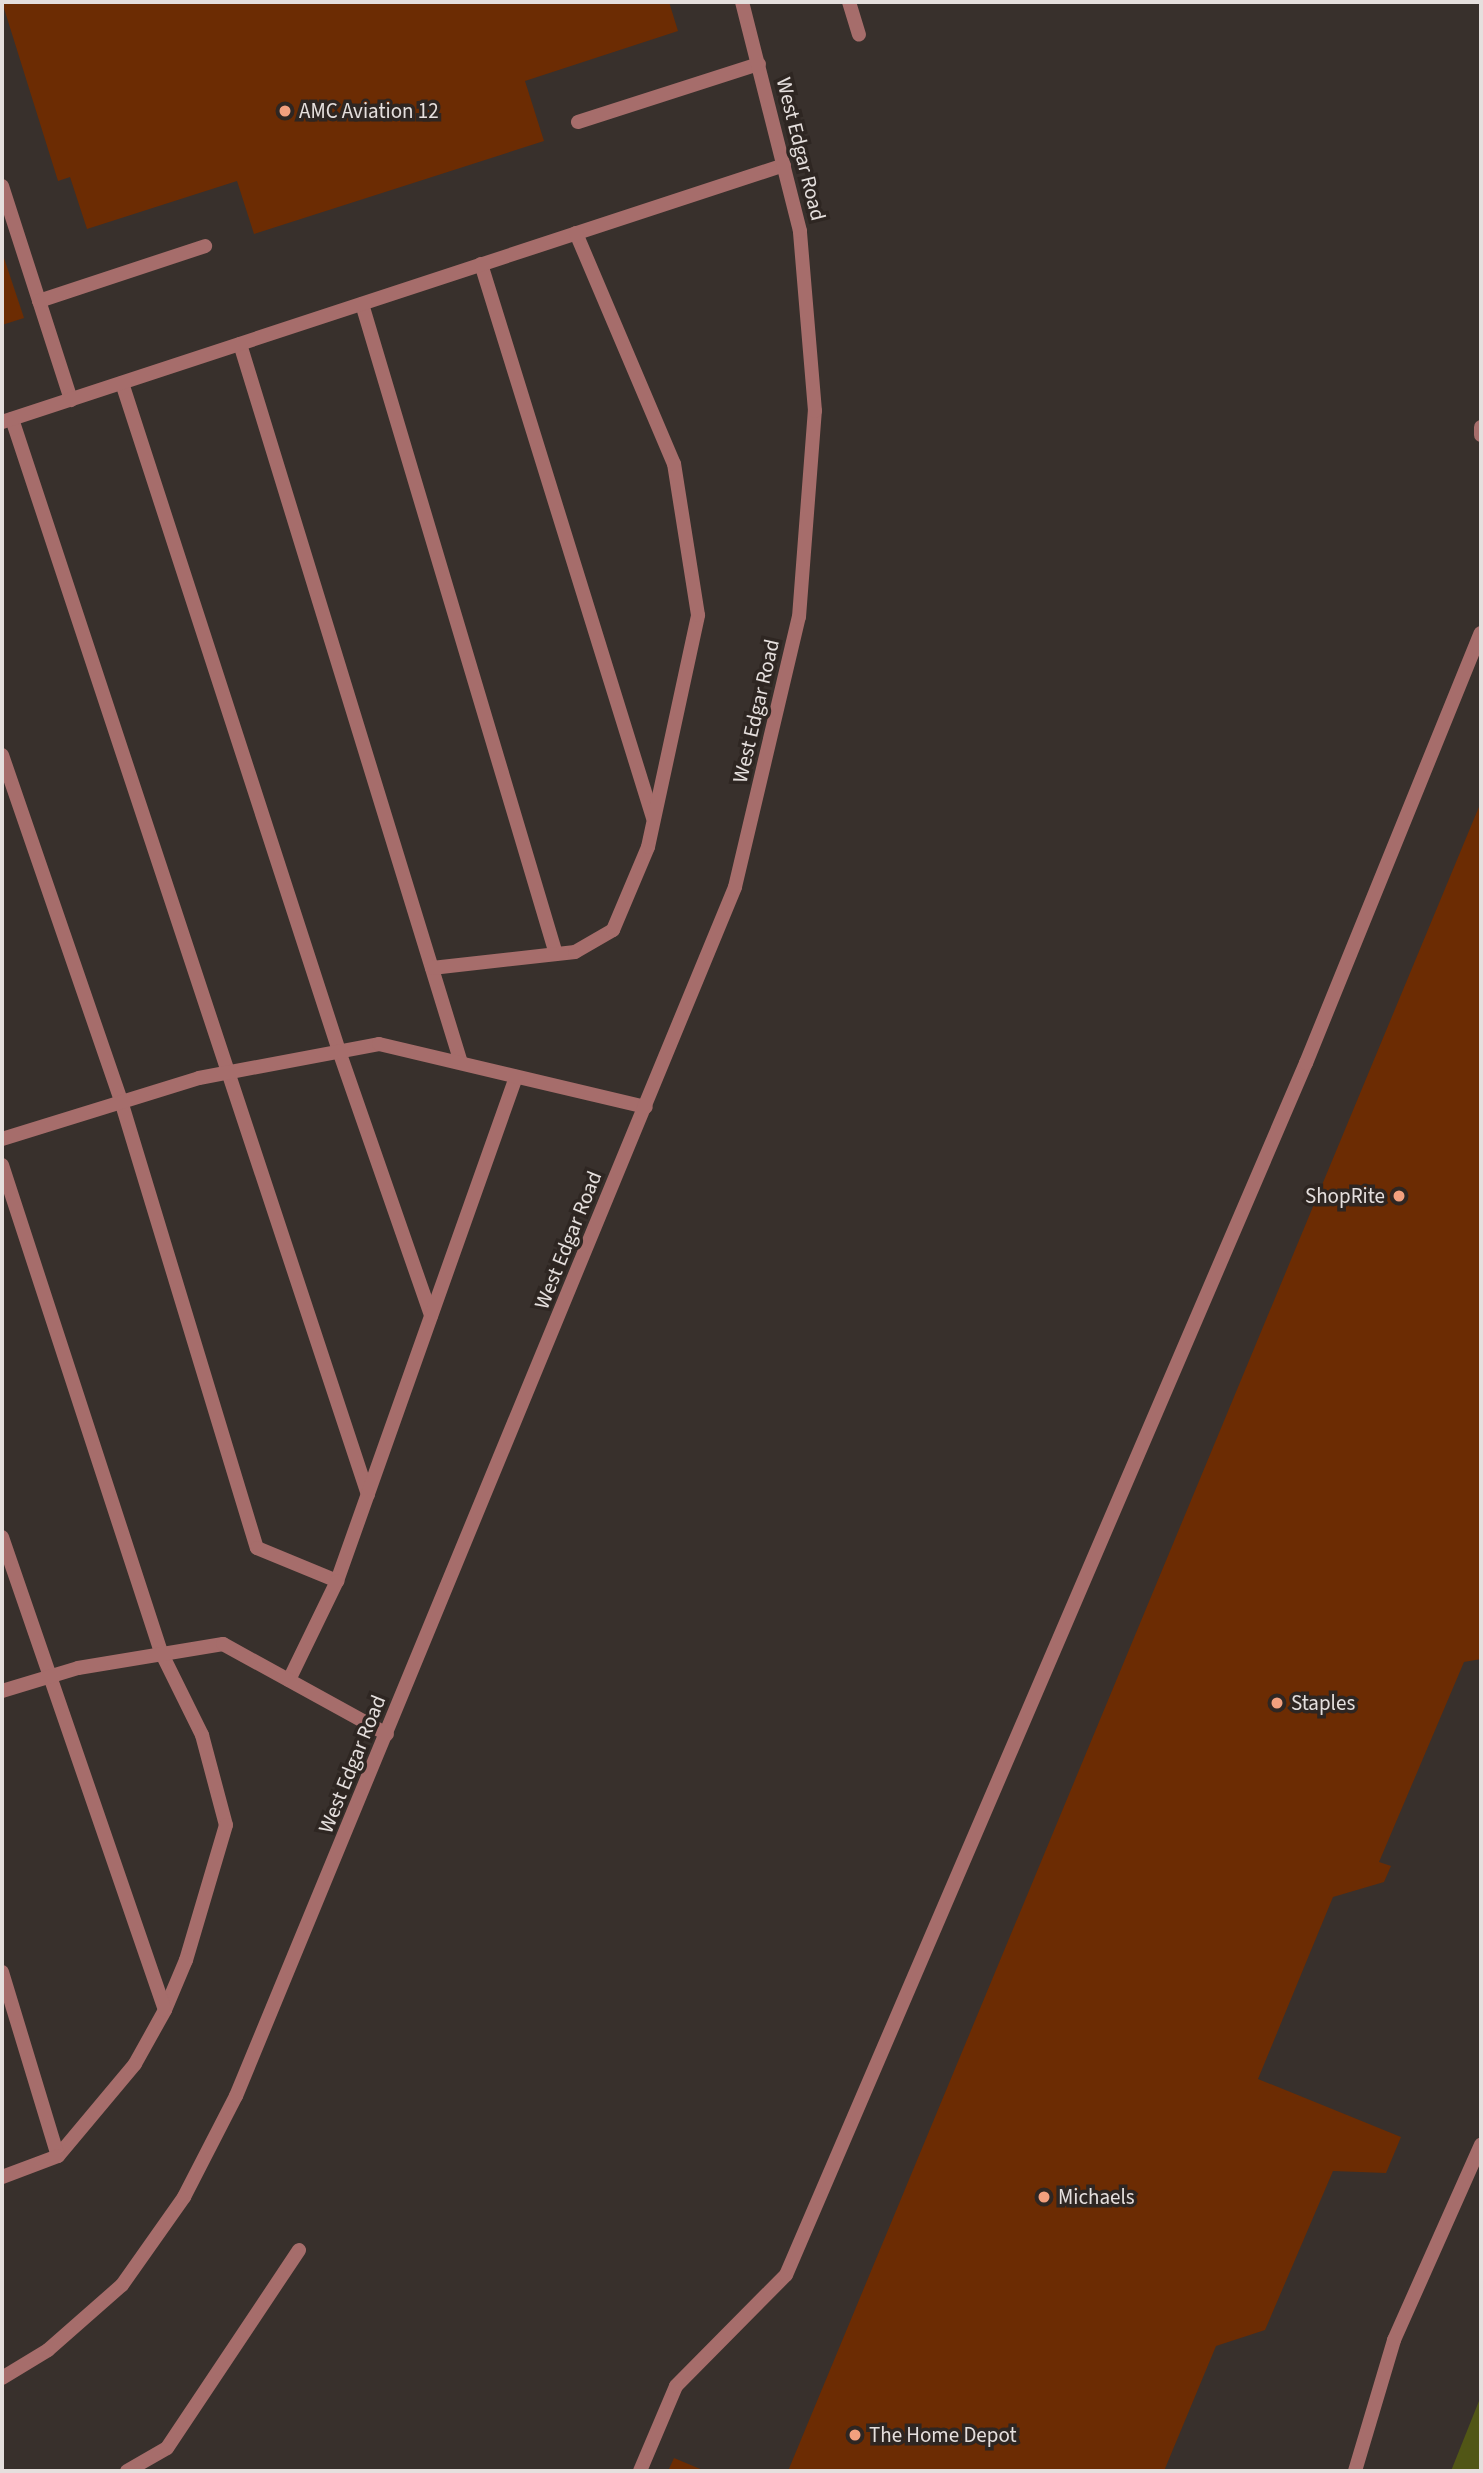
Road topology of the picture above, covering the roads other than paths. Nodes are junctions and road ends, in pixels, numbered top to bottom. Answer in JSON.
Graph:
{"nodes":[{"id":1,"x":742,"y":2,"type":"edge"},
{"id":2,"x":849,"y":2,"type":"edge"},
{"id":3,"x":859,"y":34,"type":"dead end"},
{"id":4,"x":759,"y":64,"type":"junction"},
{"id":5,"x":578,"y":122,"type":"dead end"},
{"id":6,"x":784,"y":164,"type":"junction"},
{"id":7,"x":2,"y":186,"type":"edge"},
{"id":8,"x":576,"y":233,"type":"junction"},
{"id":9,"x":205,"y":246,"type":"dead end"},
{"id":10,"x":481,"y":264,"type":"junction"},
{"id":11,"x":39,"y":301,"type":"junction"},
{"id":12,"x":362,"y":304,"type":"junction"},
{"id":13,"x":240,"y":344,"type":"junction"},
{"id":14,"x":122,"y":383,"type":"junction"},
{"id":15,"x":71,"y":400,"type":"junction"},
{"id":16,"x":7,"y":421,"type":"edge"},
{"id":17,"x":1481,"y":427,"type":"edge"},
{"id":18,"x":1481,"y":435,"type":"edge"},
{"id":19,"x":1481,"y":634,"type":"edge"},
{"id":20,"x":2,"y":755,"type":"edge"},
{"id":21,"x":653,"y":819,"type":"junction"},
{"id":22,"x":556,"y":954,"type":"junction"},
{"id":23,"x":432,"y":968,"type":"junction"},
{"id":24,"x":339,"y":1052,"type":"junction"},
{"id":25,"x":461,"y":1063,"type":"junction"},
{"id":26,"x":231,"y":1072,"type":"junction"},
{"id":27,"x":516,"y":1077,"type":"junction"},
{"id":28,"x":121,"y":1101,"type":"junction"},
{"id":29,"x":646,"y":1107,"type":"junction"},
{"id":30,"x":2,"y":1139,"type":"edge"},
{"id":31,"x":2,"y":1164,"type":"edge"},
{"id":32,"x":431,"y":1315,"type":"junction"},
{"id":33,"x":368,"y":1495,"type":"junction"},
{"id":34,"x":2,"y":1538,"type":"edge"},
{"id":35,"x":337,"y":1581,"type":"junction"},
{"id":36,"x":161,"y":1652,"type":"junction"},
{"id":37,"x":49,"y":1677,"type":"junction"},
{"id":38,"x":289,"y":1680,"type":"junction"},
{"id":39,"x":2,"y":1691,"type":"edge"},
{"id":40,"x":387,"y":1734,"type":"junction"},
{"id":41,"x":2,"y":1972,"type":"edge"},
{"id":42,"x":165,"y":2010,"type":"junction"},
{"id":43,"x":1481,"y":2145,"type":"edge"},
{"id":44,"x":58,"y":2155,"type":"junction"},
{"id":45,"x":2,"y":2177,"type":"edge"},
{"id":46,"x":299,"y":2250,"type":"dead end"},
{"id":47,"x":2,"y":2378,"type":"edge"},
{"id":48,"x":127,"y":2471,"type":"edge"},
{"id":49,"x":640,"y":2471,"type":"edge"},
{"id":50,"x":1355,"y":2471,"type":"edge"}],
"edges":[{"from":1,"to":4,"type":"lane","name":"West Edgar Road"},
{"from":2,"to":3,"type":"lane"},
{"from":4,"to":5,"type":"lane"},
{"from":4,"to":6,"type":"lane","name":"West Edgar Road"},
{"from":6,"to":8,"type":"lane"},
{"from":6,"to":29,"type":"lane","name":"West Edgar Road"},
{"from":7,"to":11,"type":"lane"},
{"from":8,"to":10,"type":"lane"},
{"from":8,"to":21,"type":"lane"},
{"from":9,"to":11,"type":"lane"},
{"from":10,"to":12,"type":"lane"},
{"from":10,"to":21,"type":"lane"},
{"from":11,"to":15,"type":"lane"},
{"from":12,"to":13,"type":"lane"},
{"from":12,"to":22,"type":"lane"},
{"from":13,"to":14,"type":"lane"},
{"from":13,"to":23,"type":"lane"},
{"from":14,"to":15,"type":"lane"},
{"from":14,"to":24,"type":"lane"},
{"from":15,"to":16,"type":"lane"},
{"from":16,"to":26,"type":"lane"},
{"from":17,"to":18,"type":"lane"},
{"from":19,"to":49,"type":"lane"},
{"from":20,"to":28,"type":"lane"},
{"from":21,"to":22,"type":"lane"},
{"from":22,"to":23,"type":"lane"},
{"from":23,"to":25,"type":"lane"},
{"from":24,"to":25,"type":"lane"},
{"from":24,"to":26,"type":"lane"},
{"from":24,"to":32,"type":"lane"},
{"from":25,"to":27,"type":"lane"},
{"from":26,"to":28,"type":"lane"},
{"from":26,"to":33,"type":"lane"},
{"from":27,"to":29,"type":"lane"},
{"from":27,"to":32,"type":"lane"},
{"from":28,"to":30,"type":"lane"},
{"from":28,"to":35,"type":"lane"},
{"from":29,"to":40,"type":"lane","name":"West Edgar Road"},
{"from":31,"to":36,"type":"lane"},
{"from":32,"to":33,"type":"lane"},
{"from":33,"to":35,"type":"lane"},
{"from":34,"to":37,"type":"lane"},
{"from":35,"to":38,"type":"lane"},
{"from":36,"to":37,"type":"lane"},
{"from":36,"to":38,"type":"lane"},
{"from":36,"to":42,"type":"lane"},
{"from":37,"to":39,"type":"lane"},
{"from":37,"to":42,"type":"lane"},
{"from":38,"to":40,"type":"lane"},
{"from":40,"to":47,"type":"lane","name":"West Edgar Road"},
{"from":41,"to":44,"type":"lane"},
{"from":42,"to":44,"type":"lane"},
{"from":43,"to":50,"type":"lane"},
{"from":44,"to":45,"type":"lane"},
{"from":46,"to":48,"type":"lane"}]}
